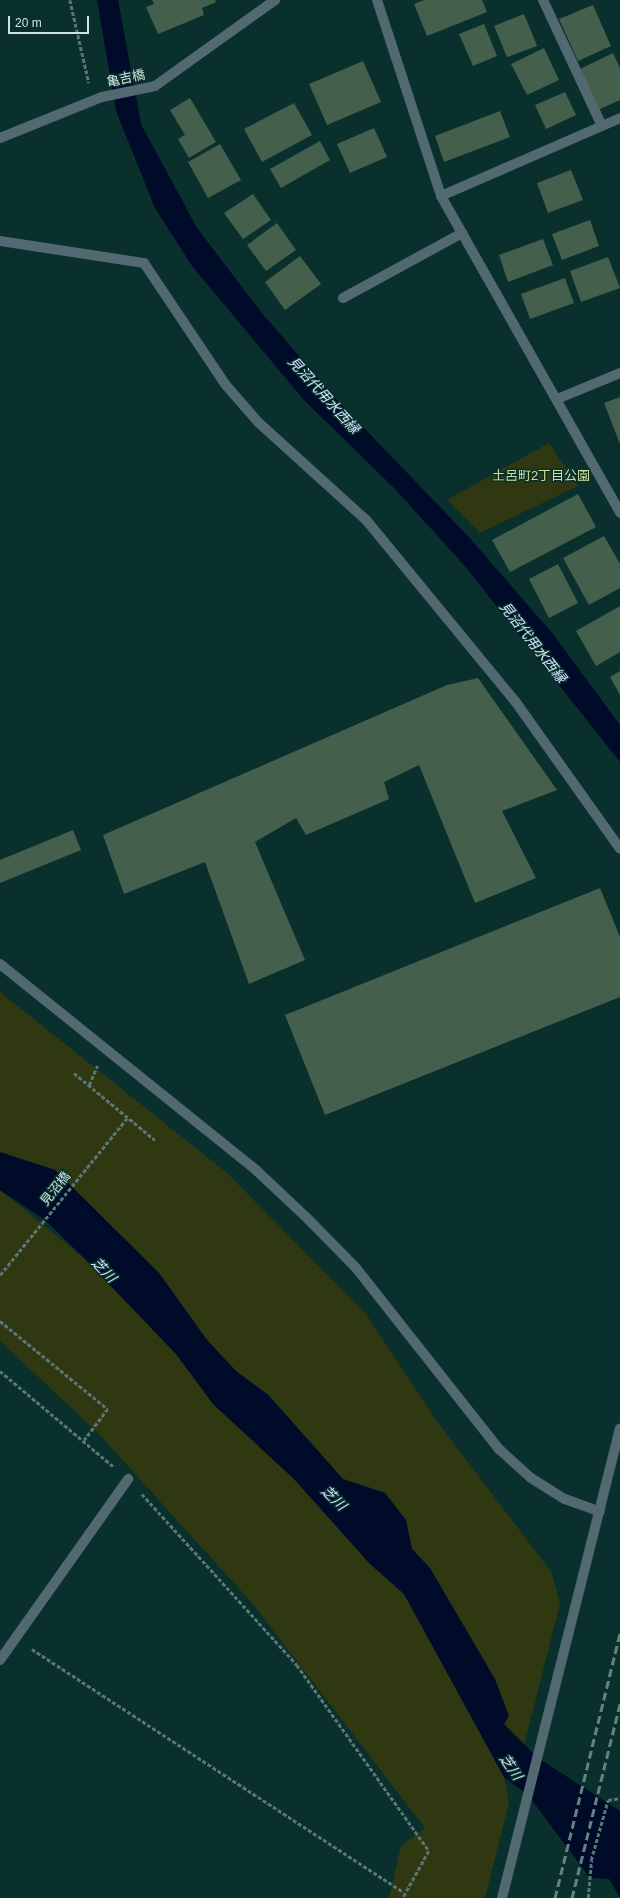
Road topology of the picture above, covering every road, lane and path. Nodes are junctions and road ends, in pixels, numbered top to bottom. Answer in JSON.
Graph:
{"nodes":[{"id":1,"x":70,"y":0,"type":"edge"},
{"id":2,"x":276,"y":0,"type":"edge"},
{"id":3,"x":377,"y":0,"type":"edge"},
{"id":4,"x":544,"y":0,"type":"edge"},
{"id":5,"x":93,"y":101,"type":"junction"},
{"id":6,"x":620,"y":118,"type":"edge"},
{"id":7,"x":602,"y":126,"type":"junction"},
{"id":8,"x":0,"y":138,"type":"edge"},
{"id":9,"x":441,"y":196,"type":"junction"},
{"id":10,"x":462,"y":233,"type":"junction"},
{"id":11,"x":0,"y":241,"type":"edge"},
{"id":12,"x":343,"y":298,"type":"dead end"},
{"id":13,"x":620,"y":373,"type":"edge"},
{"id":14,"x":557,"y":399,"type":"junction"},
{"id":15,"x":620,"y":513,"type":"edge"},
{"id":16,"x":620,"y":849,"type":"edge"},
{"id":17,"x":0,"y":964,"type":"edge"},
{"id":18,"x":74,"y":1073,"type":"dead end"},
{"id":19,"x":128,"y":1117,"type":"junction"},
{"id":20,"x":155,"y":1140,"type":"dead end"},
{"id":21,"x":0,"y":1275,"type":"edge"},
{"id":22,"x":0,"y":1321,"type":"edge"},
{"id":23,"x":0,"y":1371,"type":"edge"},
{"id":24,"x":620,"y":1429,"type":"edge"},
{"id":25,"x":85,"y":1440,"type":"junction"},
{"id":26,"x":128,"y":1479,"type":"junction"},
{"id":27,"x":600,"y":1512,"type":"junction"},
{"id":28,"x":16,"y":1638,"type":"junction"},
{"id":29,"x":0,"y":1660,"type":"edge"},
{"id":30,"x":620,"y":1798,"type":"edge"},
{"id":31,"x":404,"y":1892,"type":"junction"},
{"id":32,"x":403,"y":1898,"type":"edge"},
{"id":33,"x":502,"y":1898,"type":"edge"},
{"id":34,"x":588,"y":1898,"type":"edge"}],
"edges":[{"from":1,"to":5,"type":"path"},
{"from":2,"to":5,"type":"street","name":"亀吉橋"},
{"from":3,"to":9,"type":"street"},
{"from":4,"to":7,"type":"street"},
{"from":5,"to":8,"type":"street","name":"亀吉橋"},
{"from":6,"to":7,"type":"street"},
{"from":7,"to":9,"type":"street"},
{"from":9,"to":10,"type":"street"},
{"from":10,"to":12,"type":"street"},
{"from":10,"to":14,"type":"street"},
{"from":11,"to":16,"type":"street"},
{"from":13,"to":14,"type":"street"},
{"from":14,"to":15,"type":"street"},
{"from":17,"to":27,"type":"street"},
{"from":18,"to":19,"type":"path"},
{"from":19,"to":20,"type":"path"},
{"from":19,"to":21,"type":"path","name":"見沼橋"},
{"from":22,"to":25,"type":"path"},
{"from":23,"to":25,"type":"path"},
{"from":24,"to":27,"type":"street"},
{"from":25,"to":26,"type":"path"},
{"from":26,"to":28,"type":"street"},
{"from":26,"to":31,"type":"path"},
{"from":27,"to":33,"type":"street"},
{"from":28,"to":29,"type":"street"},
{"from":28,"to":31,"type":"path"},
{"from":30,"to":34,"type":"path"},
{"from":31,"to":32,"type":"path"}]}
